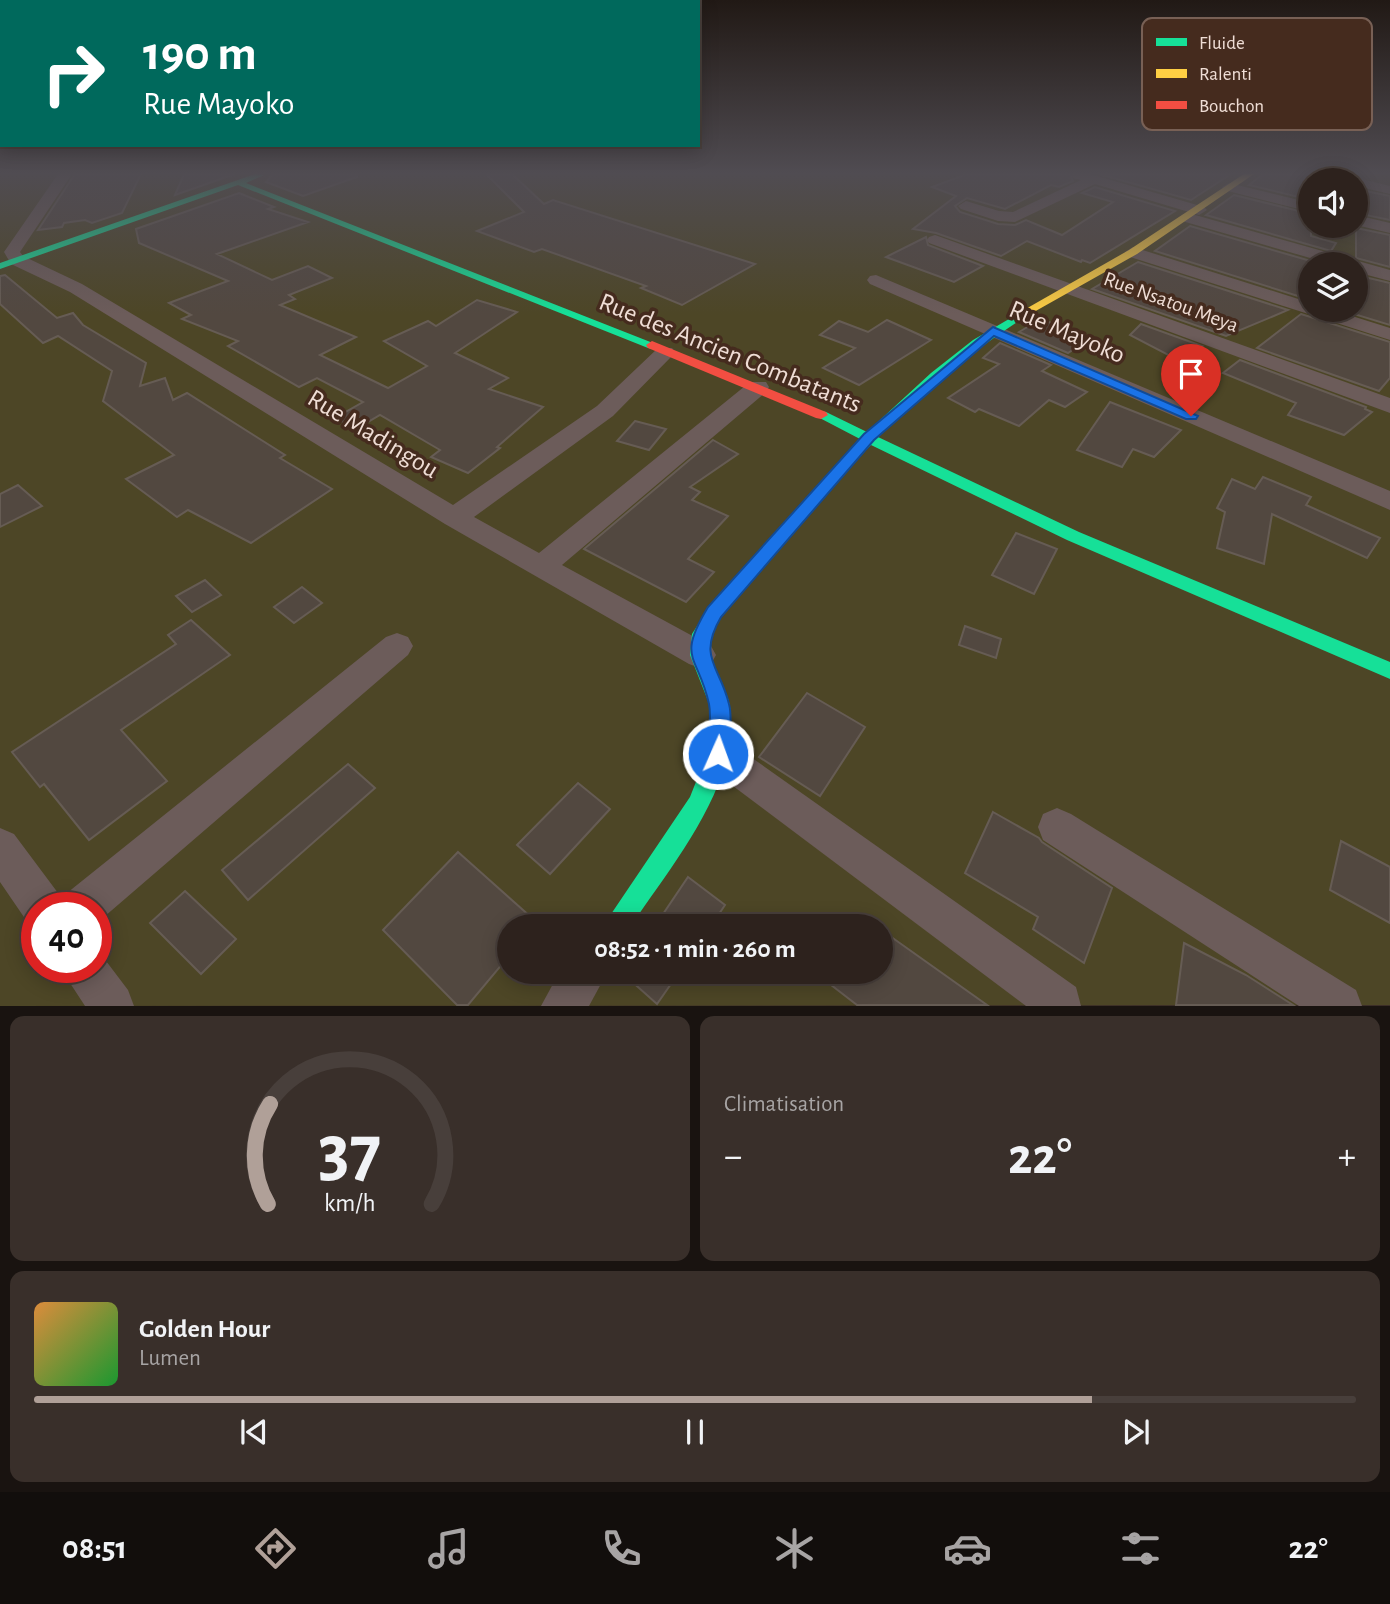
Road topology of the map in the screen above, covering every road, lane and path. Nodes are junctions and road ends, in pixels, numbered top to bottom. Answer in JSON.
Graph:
{"nodes":[{"id":1,"x":33,"y":221,"type":"edge"},
{"id":2,"x":128,"y":221,"type":"edge"},
{"id":3,"x":339,"y":221,"type":"edge"},
{"id":4,"x":1183,"y":221,"type":"edge"},
{"id":5,"x":1216,"y":221,"type":"edge"},
{"id":6,"x":1368,"y":223,"type":"edge"},
{"id":7,"x":1390,"y":228,"type":"edge"},
{"id":8,"x":935,"y":240,"type":"dead end"},
{"id":9,"x":1133,"y":252,"type":"junction"},
{"id":10,"x":1312,"y":252,"type":"edge"},
{"id":11,"x":8,"y":263,"type":"edge"},
{"id":12,"x":1368,"y":270,"type":"edge"},
{"id":13,"x":1390,"y":276,"type":"edge"},
{"id":14,"x":876,"y":280,"type":"dead end"},
{"id":15,"x":1070,"y":289,"type":"junction"},
{"id":16,"x":1298,"y":305,"type":"edge"},
{"id":17,"x":1353,"y":322,"type":"edge"},
{"id":18,"x":993,"y":331,"type":"junction"},
{"id":19,"x":1390,"y":334,"type":"edge"},
{"id":20,"x":665,"y":352,"type":"junction"},
{"id":21,"x":758,"y":387,"type":"junction"},
{"id":22,"x":1390,"y":406,"type":"edge"},
{"id":23,"x":869,"y":437,"type":"junction"},
{"id":24,"x":1390,"y":501,"type":"edge"},
{"id":25,"x":454,"y":518,"type":"junction"},
{"id":26,"x":541,"y":566,"type":"junction"},
{"id":27,"x":397,"y":646,"type":"dead end"},
{"id":28,"x":700,"y":655,"type":"junction"},
{"id":29,"x":1390,"y":671,"type":"edge"},
{"id":30,"x":718,"y":754,"type":"junction"},
{"id":31,"x":1057,"y":827,"type":"dead end"},
{"id":32,"x":0,"y":848,"type":"edge"},
{"id":33,"x":32,"y":892,"type":"edge"},
{"id":34,"x":101,"y":892,"type":"edge"},
{"id":35,"x":624,"y":914,"type":"edge"},
{"id":36,"x":96,"y":983,"type":"edge"},
{"id":37,"x":577,"y":984,"type":"edge"},
{"id":38,"x":1060,"y":1003,"type":"dead end"},
{"id":39,"x":112,"y":1006,"type":"edge"},
{"id":40,"x":563,"y":1006,"type":"edge"},
{"id":41,"x":1340,"y":1006,"type":"edge"}],
"edges":[{"from":1,"to":11,"type":"street"},
{"from":2,"to":11,"type":"street"},
{"from":3,"to":20,"type":"street","name":"Rue des Ancien Combatants"},
{"from":4,"to":9,"type":"street"},
{"from":5,"to":10,"type":"street"},
{"from":6,"to":7,"type":"street"},
{"from":8,"to":15,"type":"street","name":"Rue Nsatou Meya"},
{"from":9,"to":15,"type":"street"},
{"from":9,"to":16,"type":"street"},
{"from":11,"to":25,"type":"street","name":"Rue Madingou"},
{"from":12,"to":13,"type":"street"},
{"from":14,"to":18,"type":"street","name":"Rue Mayoko"},
{"from":15,"to":18,"type":"street"},
{"from":15,"to":22,"type":"street","name":"Rue Nsatou Meya"},
{"from":17,"to":19,"type":"street"},
{"from":18,"to":23,"type":"street"},
{"from":18,"to":24,"type":"street","name":"Rue Mayoko"},
{"from":20,"to":21,"type":"street","name":"Rue des Ancien Combatants"},
{"from":20,"to":25,"type":"street"},
{"from":21,"to":23,"type":"street","name":"Rue des Ancien Combatants"},
{"from":21,"to":26,"type":"street"},
{"from":23,"to":28,"type":"street"},
{"from":23,"to":29,"type":"street","name":"Rue des Ancien Combatants"},
{"from":25,"to":26,"type":"street","name":"Rue Madingou"},
{"from":26,"to":28,"type":"street","name":"Rue Madingou"},
{"from":27,"to":34,"type":"street"},
{"from":28,"to":30,"type":"street"},
{"from":30,"to":35,"type":"street"},
{"from":30,"to":38,"type":"street"},
{"from":31,"to":41,"type":"street"},
{"from":32,"to":33,"type":"street"},
{"from":36,"to":39,"type":"street"},
{"from":37,"to":40,"type":"street"}]}
